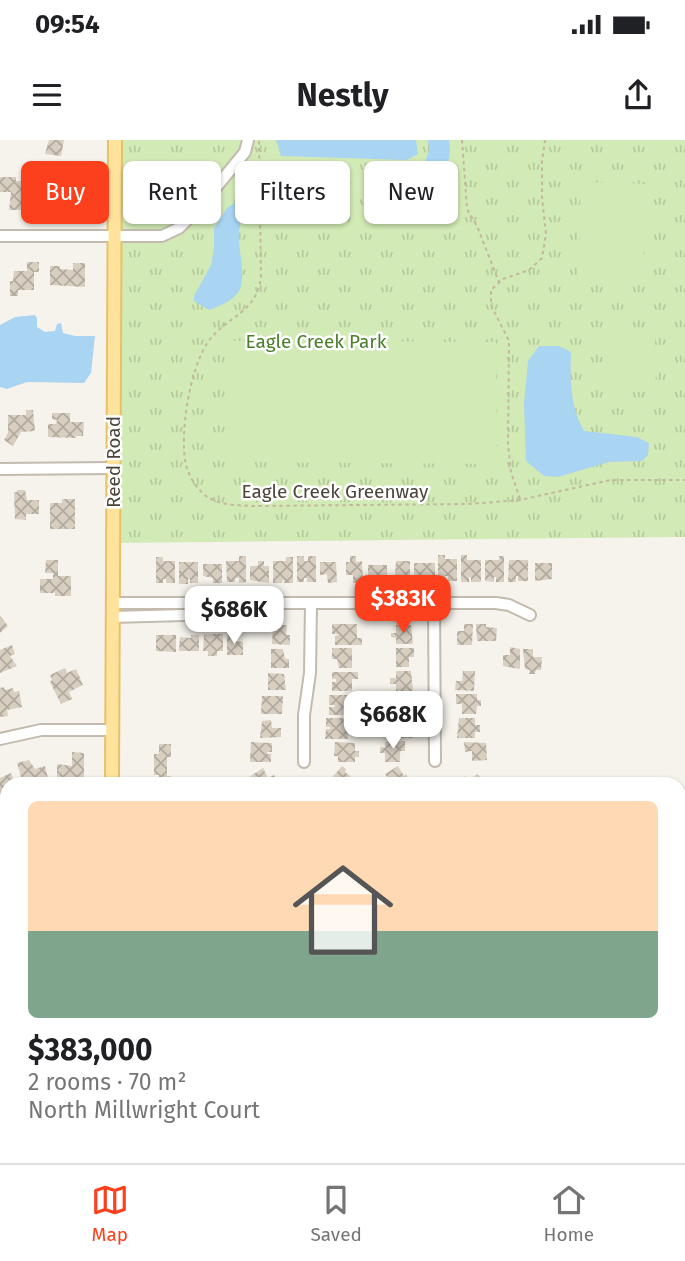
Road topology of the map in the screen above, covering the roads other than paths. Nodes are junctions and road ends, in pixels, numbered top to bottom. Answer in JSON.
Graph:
{"nodes":[{"id":1,"x":115,"y":140,"type":"edge"},
{"id":2,"x":247,"y":140,"type":"edge"},
{"id":3,"x":0,"y":236,"type":"edge"},
{"id":4,"x":114,"y":236,"type":"junction"},
{"id":5,"x":113,"y":468,"type":"junction"},
{"id":6,"x":0,"y":469,"type":"edge"},
{"id":7,"x":113,"y":603,"type":"junction"},
{"id":8,"x":241,"y":603,"type":"junction"},
{"id":9,"x":434,"y":603,"type":"junction"},
{"id":10,"x":311,"y":604,"type":"junction"},
{"id":11,"x":530,"y":615,"type":"dead end"},
{"id":12,"x":113,"y":617,"type":"junction"},
{"id":13,"x":112,"y":730,"type":"junction"},
{"id":14,"x":0,"y":739,"type":"edge"},
{"id":15,"x":304,"y":761,"type":"dead end"},
{"id":16,"x":435,"y":761,"type":"dead end"},
{"id":17,"x":112,"y":777,"type":"edge"}],
"edges":[{"from":1,"to":4,"type":"main road","name":"Reed Road"},
{"from":2,"to":4,"type":"street"},
{"from":3,"to":4,"type":"street"},
{"from":4,"to":5,"type":"main road","name":"Reed Road"},
{"from":5,"to":6,"type":"street"},
{"from":5,"to":7,"type":"main road","name":"Reed Road"},
{"from":7,"to":8,"type":"street"},
{"from":7,"to":12,"type":"main road","name":"Reed Road"},
{"from":8,"to":10,"type":"street"},
{"from":8,"to":12,"type":"street"},
{"from":9,"to":10,"type":"street"},
{"from":9,"to":11,"type":"street"},
{"from":9,"to":16,"type":"street"},
{"from":10,"to":15,"type":"street"},
{"from":12,"to":13,"type":"main road","name":"Reed Road"},
{"from":13,"to":14,"type":"street"},
{"from":13,"to":17,"type":"main road","name":"Reed Road"}]}
